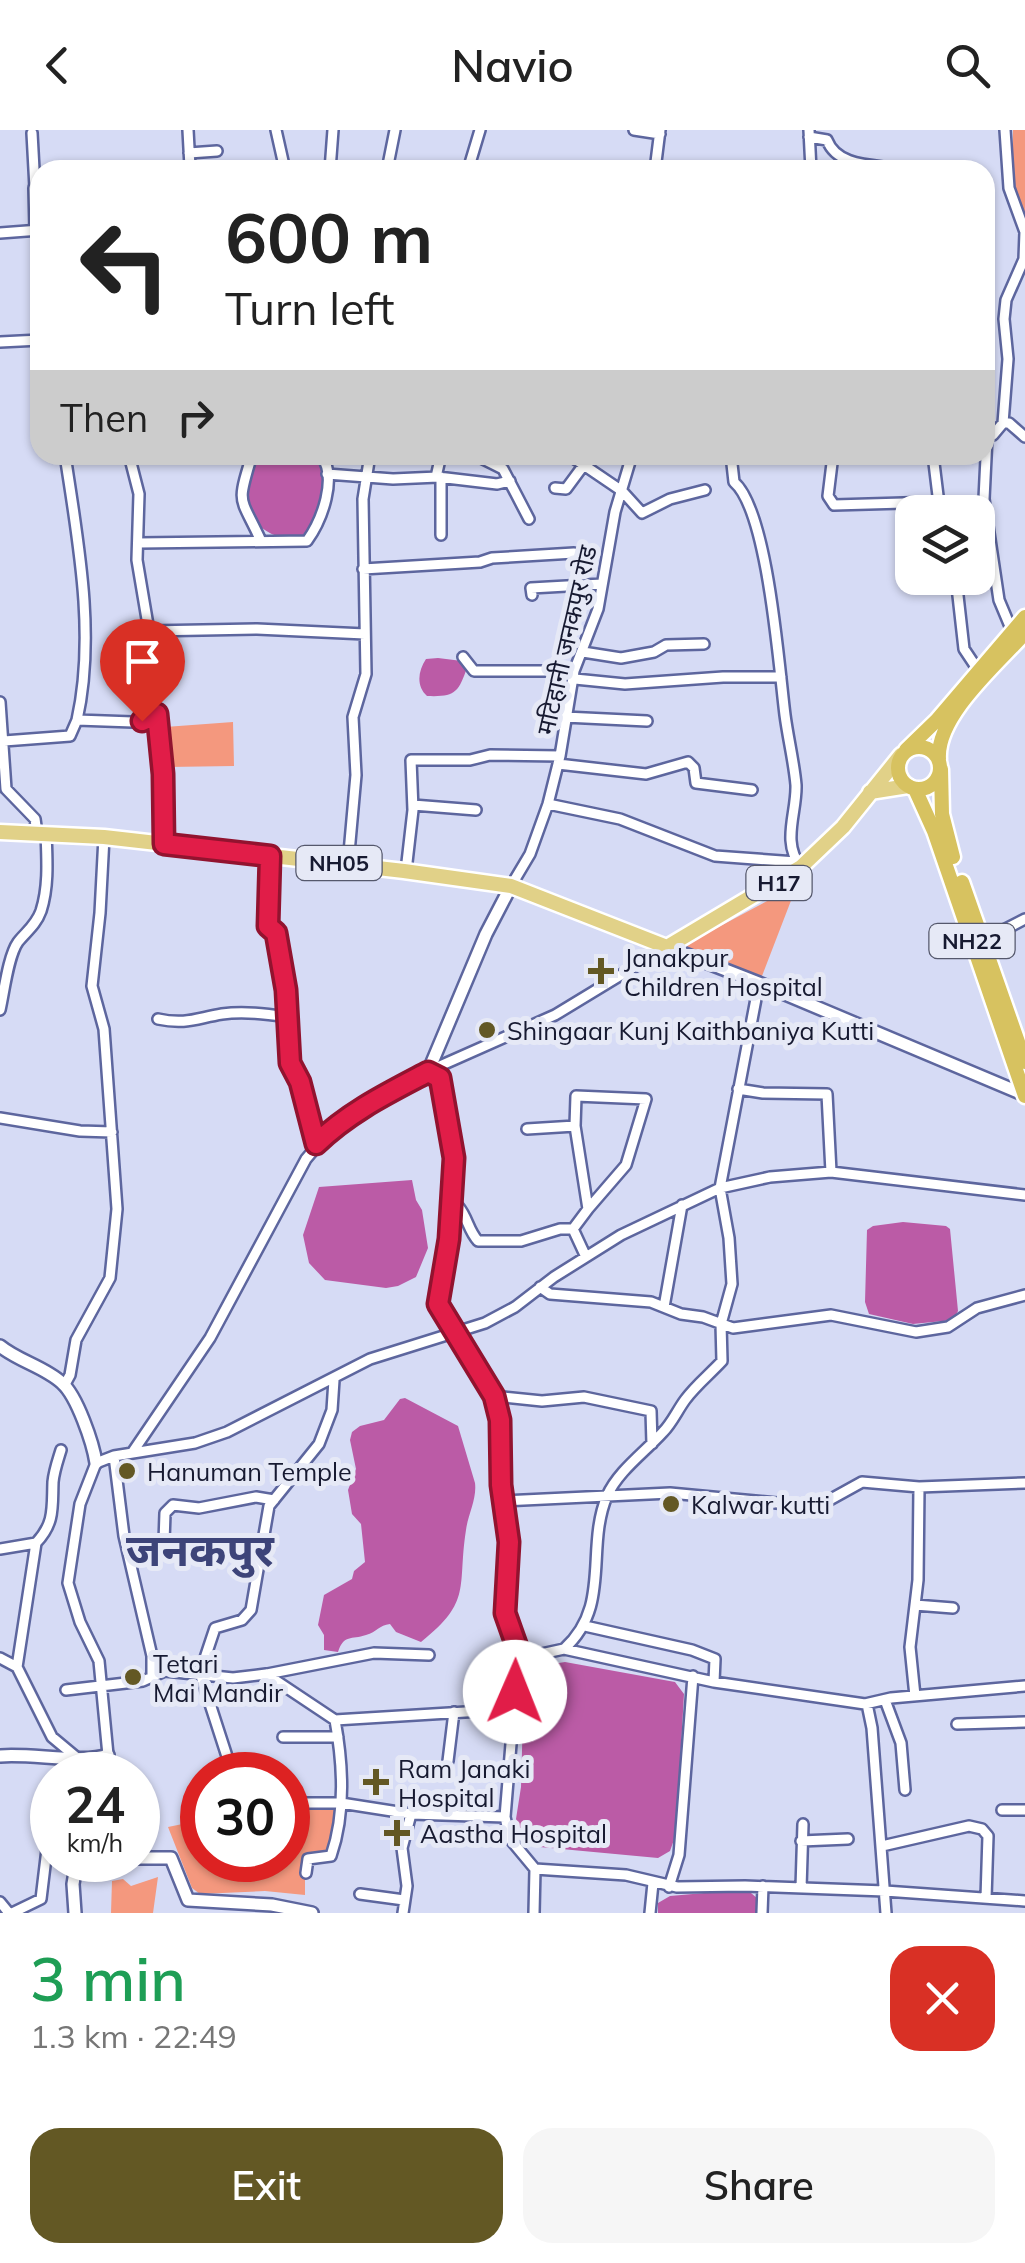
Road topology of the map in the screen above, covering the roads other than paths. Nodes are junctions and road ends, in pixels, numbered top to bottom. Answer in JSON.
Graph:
{"nodes":[{"id":1,"x":188,"y":130,"type":"edge"},
{"id":2,"x":276,"y":130,"type":"edge"},
{"id":3,"x":333,"y":130,"type":"edge"},
{"id":4,"x":395,"y":130,"type":"edge"},
{"id":5,"x":480,"y":130,"type":"edge"},
{"id":6,"x":634,"y":130,"type":"edge"},
{"id":7,"x":1005,"y":130,"type":"edge"},
{"id":8,"x":660,"y":132,"type":"edge"},
{"id":9,"x":32,"y":133,"type":"dead end"},
{"id":10,"x":809,"y":133,"type":"edge"},
{"id":11,"x":217,"y":152,"type":"dead end"},
{"id":12,"x":189,"y":153,"type":"junction"},
{"id":13,"x":33,"y":160,"type":"edge"},
{"id":14,"x":190,"y":160,"type":"edge"},
{"id":15,"x":282,"y":160,"type":"edge"},
{"id":16,"x":331,"y":160,"type":"edge"},
{"id":17,"x":390,"y":160,"type":"edge"},
{"id":18,"x":471,"y":160,"type":"edge"},
{"id":19,"x":656,"y":160,"type":"edge"},
{"id":20,"x":810,"y":160,"type":"edge"},
{"id":21,"x":846,"y":160,"type":"edge"},
{"id":22,"x":1024,"y":223,"type":"edge"},
{"id":23,"x":30,"y":230,"type":"edge"},
{"id":24,"x":0,"y":232,"type":"edge"},
{"id":25,"x":30,"y":340,"type":"edge"},
{"id":26,"x":0,"y":342,"type":"edge"},
{"id":27,"x":1002,"y":423,"type":"junction"},
{"id":28,"x":995,"y":431,"type":"edge"},
{"id":29,"x":1025,"y":437,"type":"edge"},
{"id":30,"x":67,"y":465,"type":"edge"},
{"id":31,"x":131,"y":465,"type":"edge"},
{"id":32,"x":249,"y":465,"type":"edge"},
{"id":33,"x":326,"y":465,"type":"edge"},
{"id":34,"x":368,"y":465,"type":"edge"},
{"id":35,"x":440,"y":465,"type":"edge"},
{"id":36,"x":495,"y":465,"type":"edge"},
{"id":37,"x":629,"y":465,"type":"edge"},
{"id":38,"x":731,"y":465,"type":"edge"},
{"id":39,"x":831,"y":465,"type":"edge"},
{"id":40,"x":933,"y":465,"type":"edge"},
{"id":41,"x":985,"y":465,"type":"edge"},
{"id":42,"x":583,"y":466,"type":"joint"},
{"id":43,"x":328,"y":474,"type":"junction"},
{"id":44,"x":366,"y":477,"type":"junction"},
{"id":45,"x":439,"y":477,"type":"junction"},
{"id":46,"x":510,"y":481,"type":"junction"},
{"id":47,"x":556,"y":488,"type":"dead end"},
{"id":48,"x":705,"y":490,"type":"dead end"},
{"id":49,"x":622,"y":492,"type":"junction"},
{"id":50,"x":937,"y":495,"type":"edge"},
{"id":51,"x":895,"y":507,"type":"edge"},
{"id":52,"x":529,"y":519,"type":"dead end"},
{"id":53,"x":442,"y":535,"type":"dead end"},
{"id":54,"x":261,"y":542,"type":"junction"},
{"id":55,"x":139,"y":543,"type":"junction"},
{"id":56,"x":574,"y":553,"type":"dead end"},
{"id":57,"x":363,"y":568,"type":"junction"},
{"id":58,"x":602,"y":584,"type":"junction"},
{"id":59,"x":532,"y":595,"type":"dead end"},
{"id":60,"x":958,"y":595,"type":"edge"},
{"id":61,"x":1025,"y":617,"type":"edge"},
{"id":62,"x":150,"y":632,"type":"junction"},
{"id":63,"x":1018,"y":632,"type":"edge"},
{"id":64,"x":364,"y":634,"type":"junction"},
{"id":65,"x":704,"y":644,"type":"dead end"},
{"id":66,"x":583,"y":652,"type":"junction"},
{"id":67,"x":463,"y":657,"type":"dead end"},
{"id":68,"x":978,"y":670,"type":"junction"},
{"id":69,"x":574,"y":675,"type":"junction"},
{"id":70,"x":780,"y":677,"type":"junction"},
{"id":71,"x":0,"y":702,"type":"edge"},
{"id":72,"x":157,"y":714,"type":"junction"},
{"id":73,"x":565,"y":717,"type":"junction"},
{"id":74,"x":1,"y":720,"type":"edge"},
{"id":75,"x":76,"y":720,"type":"junction"},
{"id":76,"x":647,"y":722,"type":"dead end"},
{"id":77,"x":4,"y":741,"type":"junction"},
{"id":78,"x":904,"y":753,"type":"junction"},
{"id":79,"x":559,"y":760,"type":"junction"},
{"id":80,"x":940,"y":764,"type":"junction"},
{"id":81,"x":911,"y":787,"type":"junction"},
{"id":82,"x":752,"y":790,"type":"dead end"},
{"id":83,"x":870,"y":792,"type":"junction"},
{"id":84,"x":548,"y":804,"type":"junction"},
{"id":85,"x":413,"y":805,"type":"junction"},
{"id":86,"x":476,"y":810,"type":"dead end"},
{"id":87,"x":0,"y":832,"type":"edge"},
{"id":88,"x":42,"y":833,"type":"junction"},
{"id":89,"x":104,"y":837,"type":"junction"},
{"id":90,"x":164,"y":844,"type":"junction"},
{"id":91,"x":270,"y":856,"type":"junction"},
{"id":92,"x":348,"y":864,"type":"junction"},
{"id":93,"x":799,"y":864,"type":"junction"},
{"id":94,"x":406,"y":871,"type":"junction"},
{"id":95,"x":510,"y":886,"type":"junction"},
{"id":96,"x":1025,"y":919,"type":"edge"},
{"id":97,"x":984,"y":940,"type":"junction"},
{"id":98,"x":667,"y":947,"type":"junction"},
{"id":99,"x":759,"y":982,"type":"junction"},
{"id":100,"x":0,"y":1010,"type":"edge"},
{"id":101,"x":288,"y":1017,"type":"junction"},
{"id":102,"x":158,"y":1019,"type":"dead end"},
{"id":103,"x":1022,"y":1044,"type":"edge"},
{"id":104,"x":1025,"y":1062,"type":"edge"},
{"id":105,"x":428,"y":1072,"type":"junction"},
{"id":106,"x":738,"y":1089,"type":"junction"},
{"id":107,"x":1025,"y":1096,"type":"edge"},
{"id":108,"x":0,"y":1118,"type":"edge"},
{"id":109,"x":575,"y":1126,"type":"junction"},
{"id":110,"x":527,"y":1129,"type":"dead end"},
{"id":111,"x":112,"y":1132,"type":"junction"},
{"id":112,"x":316,"y":1144,"type":"junction"},
{"id":113,"x":831,"y":1172,"type":"junction"},
{"id":114,"x":720,"y":1188,"type":"junction"},
{"id":115,"x":1025,"y":1196,"type":"edge"},
{"id":116,"x":451,"y":1205,"type":"junction"},
{"id":117,"x":682,"y":1205,"type":"junction"},
{"id":118,"x":588,"y":1210,"type":"junction"},
{"id":119,"x":573,"y":1229,"type":"junction"},
{"id":120,"x":586,"y":1257,"type":"junction"},
{"id":121,"x":540,"y":1288,"type":"junction"},
{"id":122,"x":1025,"y":1295,"type":"edge"},
{"id":123,"x":664,"y":1307,"type":"junction"},
{"id":124,"x":721,"y":1324,"type":"junction"},
{"id":125,"x":455,"y":1334,"type":"junction"},
{"id":126,"x":0,"y":1346,"type":"edge"},
{"id":127,"x":334,"y":1380,"type":"junction"},
{"id":128,"x":64,"y":1386,"type":"junction"},
{"id":129,"x":494,"y":1396,"type":"junction"},
{"id":130,"x":652,"y":1444,"type":"junction"},
{"id":131,"x":61,"y":1450,"type":"dead end"},
{"id":132,"x":132,"y":1453,"type":"junction"},
{"id":133,"x":114,"y":1456,"type":"junction"},
{"id":134,"x":96,"y":1463,"type":"junction"},
{"id":135,"x":1025,"y":1483,"type":"edge"},
{"id":136,"x":919,"y":1487,"type":"junction"},
{"id":137,"x":607,"y":1496,"type":"junction"},
{"id":138,"x":274,"y":1500,"type":"junction"},
{"id":139,"x":506,"y":1500,"type":"junction"},
{"id":140,"x":80,"y":1504,"type":"junction"},
{"id":141,"x":55,"y":1511,"type":"junction"},
{"id":142,"x":36,"y":1543,"type":"junction"},
{"id":143,"x":0,"y":1549,"type":"edge"},
{"id":144,"x":129,"y":1550,"type":"junction"},
{"id":145,"x":915,"y":1605,"type":"junction"},
{"id":146,"x":953,"y":1608,"type":"dead end"},
{"id":147,"x":585,"y":1626,"type":"junction"},
{"id":148,"x":564,"y":1649,"type":"junction"},
{"id":149,"x":430,"y":1654,"type":"dead end"},
{"id":150,"x":0,"y":1658,"type":"edge"},
{"id":151,"x":518,"y":1659,"type":"junction"},
{"id":152,"x":16,"y":1666,"type":"junction"},
{"id":153,"x":200,"y":1673,"type":"junction"},
{"id":154,"x":267,"y":1674,"type":"junction"},
{"id":155,"x":694,"y":1676,"type":"junction"},
{"id":156,"x":152,"y":1677,"type":"junction"},
{"id":157,"x":714,"y":1682,"type":"junction"},
{"id":158,"x":1025,"y":1686,"type":"edge"},
{"id":159,"x":103,"y":1687,"type":"junction"},
{"id":160,"x":66,"y":1690,"type":"dead end"},
{"id":161,"x":915,"y":1696,"type":"junction"},
{"id":162,"x":885,"y":1700,"type":"junction"},
{"id":163,"x":867,"y":1704,"type":"junction"},
{"id":164,"x":514,"y":1710,"type":"junction"},
{"id":165,"x":454,"y":1712,"type":"junction"},
{"id":166,"x":334,"y":1720,"type":"junction"},
{"id":167,"x":1025,"y":1722,"type":"edge"},
{"id":168,"x":958,"y":1724,"type":"dead end"},
{"id":169,"x":283,"y":1737,"type":"dead end"},
{"id":170,"x":338,"y":1737,"type":"junction"},
{"id":171,"x":70,"y":1752,"type":"edge"},
{"id":172,"x":108,"y":1752,"type":"edge"},
{"id":173,"x":226,"y":1752,"type":"edge"},
{"id":174,"x":30,"y":1755,"type":"edge"},
{"id":175,"x":0,"y":1756,"type":"edge"},
{"id":176,"x":448,"y":1761,"type":"dead end"},
{"id":177,"x":905,"y":1790,"type":"dead end"},
{"id":178,"x":341,"y":1802,"type":"junction"},
{"id":179,"x":310,"y":1803,"type":"edge"},
{"id":180,"x":1002,"y":1810,"type":"dead end"},
{"id":181,"x":1025,"y":1810,"type":"edge"},
{"id":182,"x":412,"y":1814,"type":"junction"},
{"id":183,"x":505,"y":1817,"type":"junction"},
{"id":184,"x":803,"y":1824,"type":"dead end"},
{"id":185,"x":848,"y":1840,"type":"dead end"},
{"id":186,"x":801,"y":1841,"type":"junction"},
{"id":187,"x":882,"y":1846,"type":"junction"},
{"id":188,"x":160,"y":1858,"type":"edge"},
{"id":189,"x":310,"y":1858,"type":"edge"},
{"id":190,"x":535,"y":1869,"type":"junction"},
{"id":191,"x":43,"y":1882,"type":"edge"},
{"id":192,"x":74,"y":1882,"type":"edge"},
{"id":193,"x":653,"y":1883,"type":"junction"},
{"id":194,"x":763,"y":1886,"type":"junction"},
{"id":195,"x":669,"y":1887,"type":"junction"},
{"id":196,"x":802,"y":1888,"type":"junction"},
{"id":197,"x":885,"y":1891,"type":"junction"},
{"id":198,"x":360,"y":1894,"type":"dead end"},
{"id":199,"x":986,"y":1898,"type":"junction"},
{"id":200,"x":404,"y":1900,"type":"junction"},
{"id":201,"x":0,"y":1902,"type":"edge"},
{"id":202,"x":1025,"y":1902,"type":"edge"},
{"id":203,"x":188,"y":1907,"type":"edge"},
{"id":204,"x":11,"y":1913,"type":"edge"},
{"id":205,"x":75,"y":1913,"type":"edge"},
{"id":206,"x":312,"y":1913,"type":"edge"},
{"id":207,"x":403,"y":1913,"type":"edge"},
{"id":208,"x":534,"y":1913,"type":"edge"},
{"id":209,"x":650,"y":1913,"type":"edge"},
{"id":210,"x":762,"y":1913,"type":"edge"},
{"id":211,"x":886,"y":1913,"type":"edge"}],
"edges":[{"from":1,"to":12,"type":"street"},
{"from":2,"to":15,"type":"street"},
{"from":3,"to":16,"type":"street"},
{"from":4,"to":17,"type":"street"},
{"from":5,"to":18,"type":"street"},
{"from":6,"to":8,"type":"street"},
{"from":7,"to":22,"type":"street"},
{"from":8,"to":19,"type":"street"},
{"from":9,"to":13,"type":"street"},
{"from":10,"to":20,"type":"street"},
{"from":10,"to":21,"type":"street"},
{"from":11,"to":12,"type":"street"},
{"from":12,"to":14,"type":"street"},
{"from":22,"to":27,"type":"street"},
{"from":23,"to":24,"type":"street"},
{"from":25,"to":26,"type":"street"},
{"from":27,"to":28,"type":"street"},
{"from":27,"to":29,"type":"street"},
{"from":30,"to":75,"type":"street"},
{"from":31,"to":55,"type":"street"},
{"from":32,"to":54,"type":"street"},
{"from":33,"to":43,"type":"street"},
{"from":34,"to":44,"type":"street"},
{"from":35,"to":45,"type":"street"},
{"from":36,"to":46,"type":"street"},
{"from":37,"to":49,"type":"street","name":"मटिहानी जनकपुर रोड"},
{"from":38,"to":70,"type":"street"},
{"from":39,"to":51,"type":"street"},
{"from":40,"to":50,"type":"street"},
{"from":41,"to":63,"type":"street"},
{"from":42,"to":47,"type":"street"},
{"from":42,"to":49,"type":"street"},
{"from":43,"to":44,"type":"street"},
{"from":43,"to":54,"type":"street"},
{"from":44,"to":45,"type":"street"},
{"from":44,"to":57,"type":"street"},
{"from":45,"to":46,"type":"street"},
{"from":45,"to":53,"type":"street"},
{"from":46,"to":52,"type":"street"},
{"from":48,"to":49,"type":"street"},
{"from":49,"to":58,"type":"street","name":"मटिहानी जनकपुर रोड"},
{"from":54,"to":55,"type":"street"},
{"from":55,"to":62,"type":"street"},
{"from":56,"to":57,"type":"street"},
{"from":57,"to":64,"type":"street"},
{"from":58,"to":59,"type":"street"},
{"from":58,"to":66,"type":"street","name":"मटिहानी जनकपुर रोड"},
{"from":60,"to":68,"type":"street"},
{"from":61,"to":63,"type":"highway","number":"NH22"},
{"from":62,"to":64,"type":"street"},
{"from":62,"to":72,"type":"street"},
{"from":63,"to":68,"type":"highway","number":"NH22"},
{"from":63,"to":80,"type":"highway","number":"NH22"},
{"from":64,"to":92,"type":"street"},
{"from":65,"to":66,"type":"street"},
{"from":66,"to":69,"type":"street","name":"मटिहानी जनकपुर रोड"},
{"from":67,"to":69,"type":"street"},
{"from":68,"to":78,"type":"highway","number":"NH22"},
{"from":69,"to":70,"type":"street"},
{"from":69,"to":73,"type":"street","name":"मटिहानी जनकपुर रोड"},
{"from":70,"to":93,"type":"street"},
{"from":71,"to":74,"type":"street"},
{"from":72,"to":75,"type":"street"},
{"from":72,"to":90,"type":"street"},
{"from":73,"to":76,"type":"street"},
{"from":73,"to":79,"type":"street","name":"मटिहानी जनकपुर रोड"},
{"from":74,"to":77,"type":"street"},
{"from":75,"to":77,"type":"street"},
{"from":77,"to":88,"type":"street"},
{"from":78,"to":80,"type":"highway"},
{"from":78,"to":81,"type":"highway","number":"NH22"},
{"from":78,"to":83,"type":"main road","number":"H17"},
{"from":79,"to":82,"type":"street"},
{"from":79,"to":84,"type":"street","name":"मटिहानी जनकपुर रोड"},
{"from":79,"to":85,"type":"street"},
{"from":80,"to":81,"type":"highway"},
{"from":80,"to":97,"type":"highway","number":"NH22"},
{"from":81,"to":83,"type":"main road"},
{"from":81,"to":107,"type":"highway","number":"NH22"},
{"from":83,"to":93,"type":"main road","number":"H17"},
{"from":84,"to":93,"type":"street"},
{"from":84,"to":95,"type":"street","name":"मटिहानी जनकपुर रोड"},
{"from":85,"to":86,"type":"street"},
{"from":85,"to":94,"type":"street"},
{"from":87,"to":88,"type":"main road","number":"NH05"},
{"from":88,"to":89,"type":"main road","number":"NH05"},
{"from":88,"to":100,"type":"street"},
{"from":89,"to":90,"type":"main road","number":"NH05"},
{"from":89,"to":111,"type":"street"},
{"from":90,"to":91,"type":"main road","number":"NH05"},
{"from":91,"to":92,"type":"main road","number":"NH05"},
{"from":91,"to":101,"type":"street"},
{"from":92,"to":94,"type":"main road","number":"NH05"},
{"from":93,"to":98,"type":"main road","number":"H17"},
{"from":94,"to":95,"type":"main road","number":"NH05"},
{"from":95,"to":98,"type":"main road","number":"NH05"},
{"from":95,"to":105,"type":"street"},
{"from":96,"to":97,"type":"street"},
{"from":97,"to":103,"type":"highway","number":"NH22"},
{"from":98,"to":99,"type":"street","number":"NH05"},
{"from":98,"to":105,"type":"street"},
{"from":99,"to":106,"type":"street"},
{"from":99,"to":107,"type":"street","number":"NH05"},
{"from":101,"to":102,"type":"street"},
{"from":101,"to":112,"type":"street"},
{"from":103,"to":104,"type":"highway","number":"NH22"},
{"from":105,"to":112,"type":"street"},
{"from":105,"to":116,"type":"street"},
{"from":106,"to":113,"type":"street"},
{"from":106,"to":114,"type":"street"},
{"from":108,"to":111,"type":"street"},
{"from":109,"to":110,"type":"street"},
{"from":109,"to":118,"type":"street"},
{"from":109,"to":118,"type":"street"},
{"from":111,"to":128,"type":"street"},
{"from":112,"to":132,"type":"street"},
{"from":113,"to":114,"type":"street"},
{"from":113,"to":115,"type":"street"},
{"from":114,"to":117,"type":"street"},
{"from":114,"to":124,"type":"street"},
{"from":116,"to":119,"type":"street"},
{"from":116,"to":125,"type":"street"},
{"from":117,"to":120,"type":"street"},
{"from":117,"to":123,"type":"street"},
{"from":118,"to":119,"type":"street"},
{"from":119,"to":120,"type":"street"},
{"from":120,"to":121,"type":"street"},
{"from":121,"to":123,"type":"street"},
{"from":121,"to":125,"type":"street"},
{"from":122,"to":124,"type":"street"},
{"from":123,"to":124,"type":"street"},
{"from":124,"to":130,"type":"street"},
{"from":125,"to":127,"type":"street"},
{"from":125,"to":129,"type":"street"},
{"from":126,"to":128,"type":"street"},
{"from":127,"to":132,"type":"street"},
{"from":127,"to":138,"type":"street"},
{"from":128,"to":134,"type":"street"},
{"from":129,"to":130,"type":"street"},
{"from":129,"to":139,"type":"street"},
{"from":130,"to":137,"type":"street"},
{"from":131,"to":141,"type":"street"},
{"from":132,"to":133,"type":"street"},
{"from":133,"to":134,"type":"street"},
{"from":133,"to":144,"type":"street"},
{"from":134,"to":140,"type":"street"},
{"from":135,"to":136,"type":"street"},
{"from":136,"to":137,"type":"street"},
{"from":136,"to":145,"type":"street"},
{"from":137,"to":139,"type":"street"},
{"from":137,"to":147,"type":"street"},
{"from":138,"to":144,"type":"street"},
{"from":138,"to":153,"type":"street"},
{"from":139,"to":151,"type":"street"},
{"from":140,"to":141,"type":"street"},
{"from":140,"to":159,"type":"street"},
{"from":141,"to":142,"type":"street"},
{"from":142,"to":143,"type":"street"},
{"from":142,"to":152,"type":"street"},
{"from":144,"to":156,"type":"street"},
{"from":145,"to":146,"type":"street"},
{"from":145,"to":161,"type":"street"},
{"from":147,"to":148,"type":"street"},
{"from":147,"to":157,"type":"street"},
{"from":148,"to":151,"type":"street"},
{"from":148,"to":155,"type":"street"},
{"from":149,"to":154,"type":"street"},
{"from":150,"to":152,"type":"street"},
{"from":151,"to":164,"type":"street"},
{"from":152,"to":171,"type":"street"},
{"from":153,"to":154,"type":"street"},
{"from":153,"to":156,"type":"street"},
{"from":153,"to":173,"type":"street"},
{"from":154,"to":166,"type":"street"},
{"from":155,"to":157,"type":"street"},
{"from":155,"to":195,"type":"street"},
{"from":156,"to":159,"type":"street"},
{"from":157,"to":163,"type":"street"},
{"from":158,"to":161,"type":"street"},
{"from":159,"to":160,"type":"street"},
{"from":159,"to":172,"type":"street"},
{"from":161,"to":162,"type":"street"},
{"from":162,"to":163,"type":"street"},
{"from":162,"to":177,"type":"street"},
{"from":163,"to":187,"type":"street"},
{"from":164,"to":165,"type":"street"},
{"from":164,"to":183,"type":"street"},
{"from":165,"to":166,"type":"street"},
{"from":165,"to":176,"type":"street"},
{"from":166,"to":170,"type":"street"},
{"from":167,"to":168,"type":"street"},
{"from":169,"to":170,"type":"street"},
{"from":170,"to":178,"type":"street"},
{"from":174,"to":175,"type":"street"},
{"from":178,"to":179,"type":"street"},
{"from":178,"to":182,"type":"street"},
{"from":178,"to":189,"type":"street"},
{"from":180,"to":181,"type":"street"},
{"from":182,"to":183,"type":"street"},
{"from":182,"to":200,"type":"street"},
{"from":183,"to":190,"type":"street"},
{"from":184,"to":186,"type":"street"},
{"from":185,"to":186,"type":"street"},
{"from":186,"to":196,"type":"street"},
{"from":187,"to":197,"type":"street"},
{"from":187,"to":199,"type":"street"},
{"from":188,"to":203,"type":"street"},
{"from":190,"to":193,"type":"street"},
{"from":190,"to":208,"type":"street"},
{"from":191,"to":204,"type":"street"},
{"from":192,"to":205,"type":"street"},
{"from":193,"to":195,"type":"street"},
{"from":193,"to":209,"type":"street"},
{"from":194,"to":195,"type":"street"},
{"from":194,"to":196,"type":"street"},
{"from":194,"to":210,"type":"street"},
{"from":196,"to":197,"type":"street"},
{"from":197,"to":199,"type":"street"},
{"from":197,"to":211,"type":"street"},
{"from":198,"to":200,"type":"street"},
{"from":199,"to":202,"type":"street"},
{"from":200,"to":207,"type":"street"},
{"from":201,"to":204,"type":"street"},
{"from":203,"to":206,"type":"street"}]}
